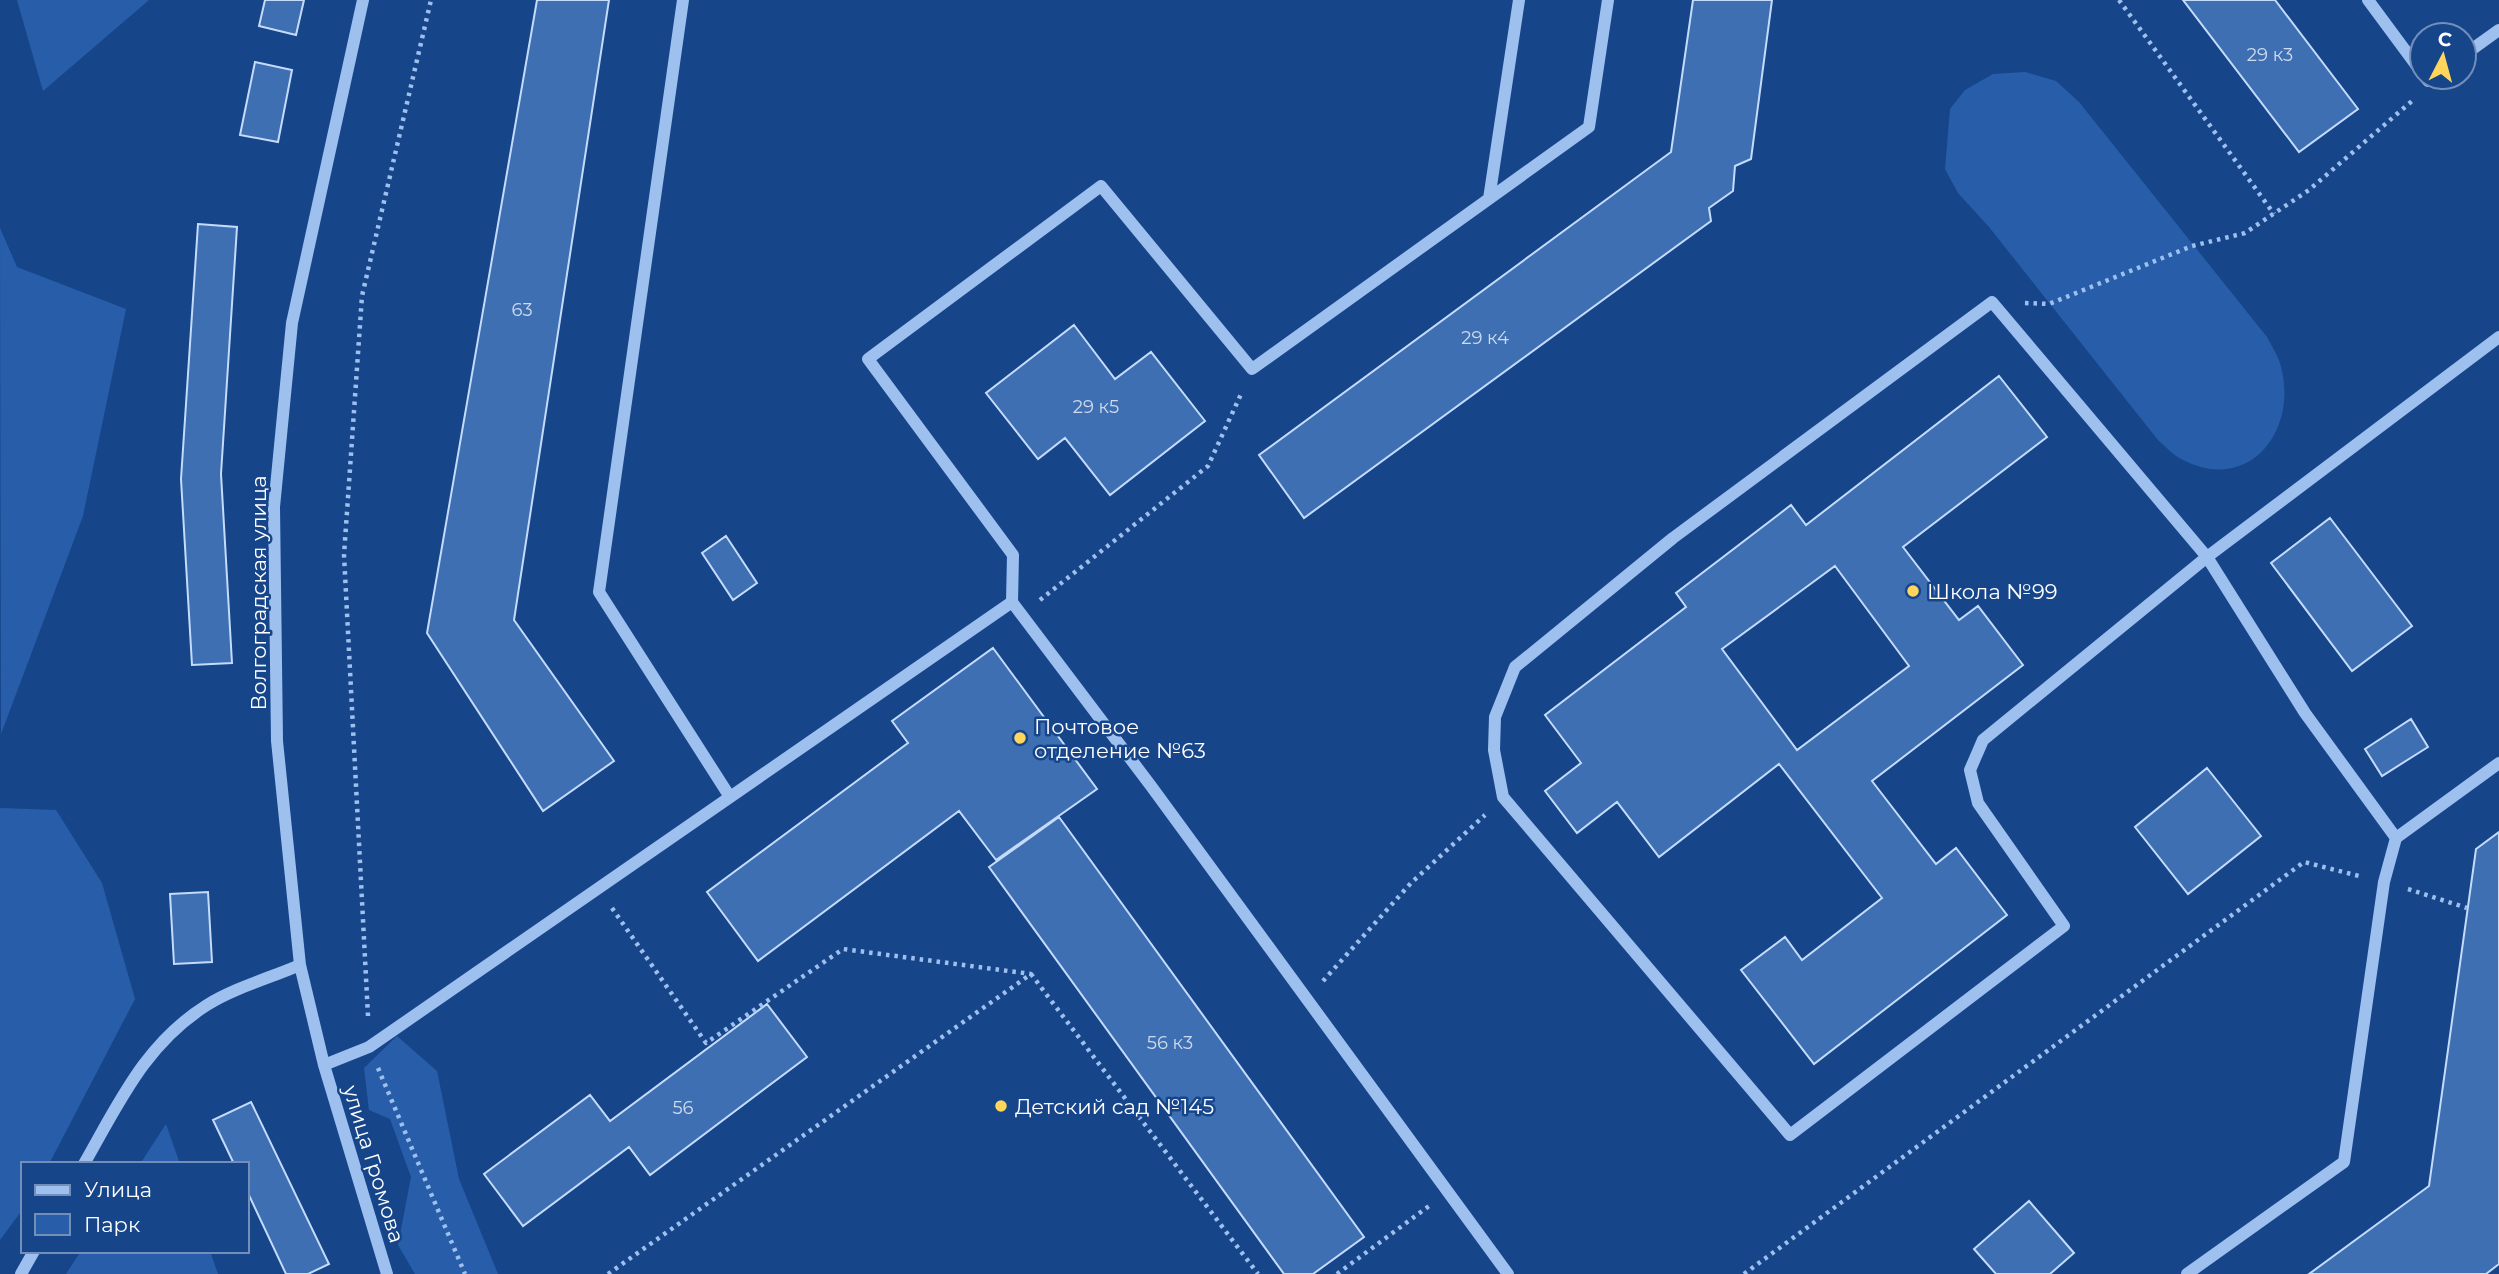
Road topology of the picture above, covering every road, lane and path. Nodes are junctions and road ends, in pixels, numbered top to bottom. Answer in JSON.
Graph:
{"nodes":[{"id":1,"x":363,"y":0,"type":"edge"},
{"id":2,"x":431,"y":0,"type":"edge"},
{"id":3,"x":683,"y":0,"type":"edge"},
{"id":4,"x":1519,"y":0,"type":"edge"},
{"id":5,"x":1608,"y":0,"type":"edge"},
{"id":6,"x":2119,"y":0,"type":"edge"},
{"id":7,"x":2368,"y":0,"type":"edge"},
{"id":8,"x":2499,"y":30,"type":"edge"},
{"id":9,"x":2478,"y":45,"type":"edge"},
{"id":10,"x":2408,"y":52,"type":"edge"},
{"id":11,"x":2418,"y":91,"type":"edge"},
{"id":12,"x":1489,"y":199,"type":"junction"},
{"id":13,"x":2274,"y":214,"type":"junction"},
{"id":14,"x":1992,"y":302,"type":"junction"},
{"id":15,"x":2499,"y":337,"type":"edge"},
{"id":16,"x":1252,"y":369,"type":"junction"},
{"id":17,"x":2207,"y":557,"type":"junction"},
{"id":18,"x":1012,"y":602,"type":"junction"},
{"id":19,"x":1022,"y":615,"type":"junction"},
{"id":20,"x":2499,"y":763,"type":"edge"},
{"id":21,"x":730,"y":797,"type":"junction"},
{"id":22,"x":1503,"y":797,"type":"junction"},
{"id":23,"x":2396,"y":838,"type":"junction"},
{"id":24,"x":2384,"y":882,"type":"junction"},
{"id":25,"x":598,"y":888,"type":"junction"},
{"id":26,"x":2467,"y":908,"type":"dead end"},
{"id":27,"x":300,"y":965,"type":"junction"},
{"id":28,"x":1031,"y":974,"type":"junction"},
{"id":29,"x":1307,"y":999,"type":"junction"},
{"id":30,"x":369,"y":1047,"type":"junction"},
{"id":31,"x":324,"y":1065,"type":"junction"},
{"id":32,"x":85,"y":1162,"type":"edge"},
{"id":33,"x":1448,"y":1192,"type":"junction"},
{"id":34,"x":33,"y":1253,"type":"edge"},
{"id":35,"x":21,"y":1274,"type":"edge"},
{"id":36,"x":387,"y":1274,"type":"edge"},
{"id":37,"x":465,"y":1274,"type":"edge"},
{"id":38,"x":608,"y":1274,"type":"edge"},
{"id":39,"x":1258,"y":1274,"type":"edge"},
{"id":40,"x":1337,"y":1274,"type":"edge"},
{"id":41,"x":1508,"y":1274,"type":"edge"},
{"id":42,"x":1744,"y":1274,"type":"edge"},
{"id":43,"x":2187,"y":1274,"type":"edge"}],
"edges":[{"from":1,"to":27,"type":"street","name":"Волгоградская улица"},
{"from":2,"to":30,"type":"path"},
{"from":3,"to":21,"type":"street"},
{"from":4,"to":12,"type":"street"},
{"from":5,"to":12,"type":"street"},
{"from":6,"to":13,"type":"path"},
{"from":7,"to":10,"type":"street"},
{"from":8,"to":9,"type":"street"},
{"from":11,"to":13,"type":"path"},
{"from":12,"to":16,"type":"street"},
{"from":13,"to":14,"type":"path"},
{"from":14,"to":17,"type":"street"},
{"from":14,"to":22,"type":"street"},
{"from":15,"to":17,"type":"street"},
{"from":16,"to":18,"type":"street"},
{"from":16,"to":19,"type":"path"},
{"from":17,"to":22,"type":"street"},
{"from":17,"to":23,"type":"street"},
{"from":18,"to":19,"type":"street"},
{"from":18,"to":21,"type":"street"},
{"from":19,"to":29,"type":"street"},
{"from":20,"to":23,"type":"street"},
{"from":21,"to":25,"type":"street"},
{"from":22,"to":29,"type":"path"},
{"from":23,"to":24,"type":"street"},
{"from":24,"to":26,"type":"path"},
{"from":24,"to":42,"type":"path"},
{"from":24,"to":43,"type":"street"},
{"from":25,"to":28,"type":"path"},
{"from":25,"to":30,"type":"street"},
{"from":27,"to":31,"type":"street","name":"Волгоградская улица"},
{"from":27,"to":32,"type":"street"},
{"from":28,"to":38,"type":"path"},
{"from":28,"to":39,"type":"path"},
{"from":29,"to":33,"type":"street"},
{"from":30,"to":31,"type":"street"},
{"from":30,"to":37,"type":"path"},
{"from":31,"to":36,"type":"street","name":"улица Громова"},
{"from":33,"to":40,"type":"path"},
{"from":33,"to":41,"type":"street"},
{"from":34,"to":35,"type":"street"}]}
